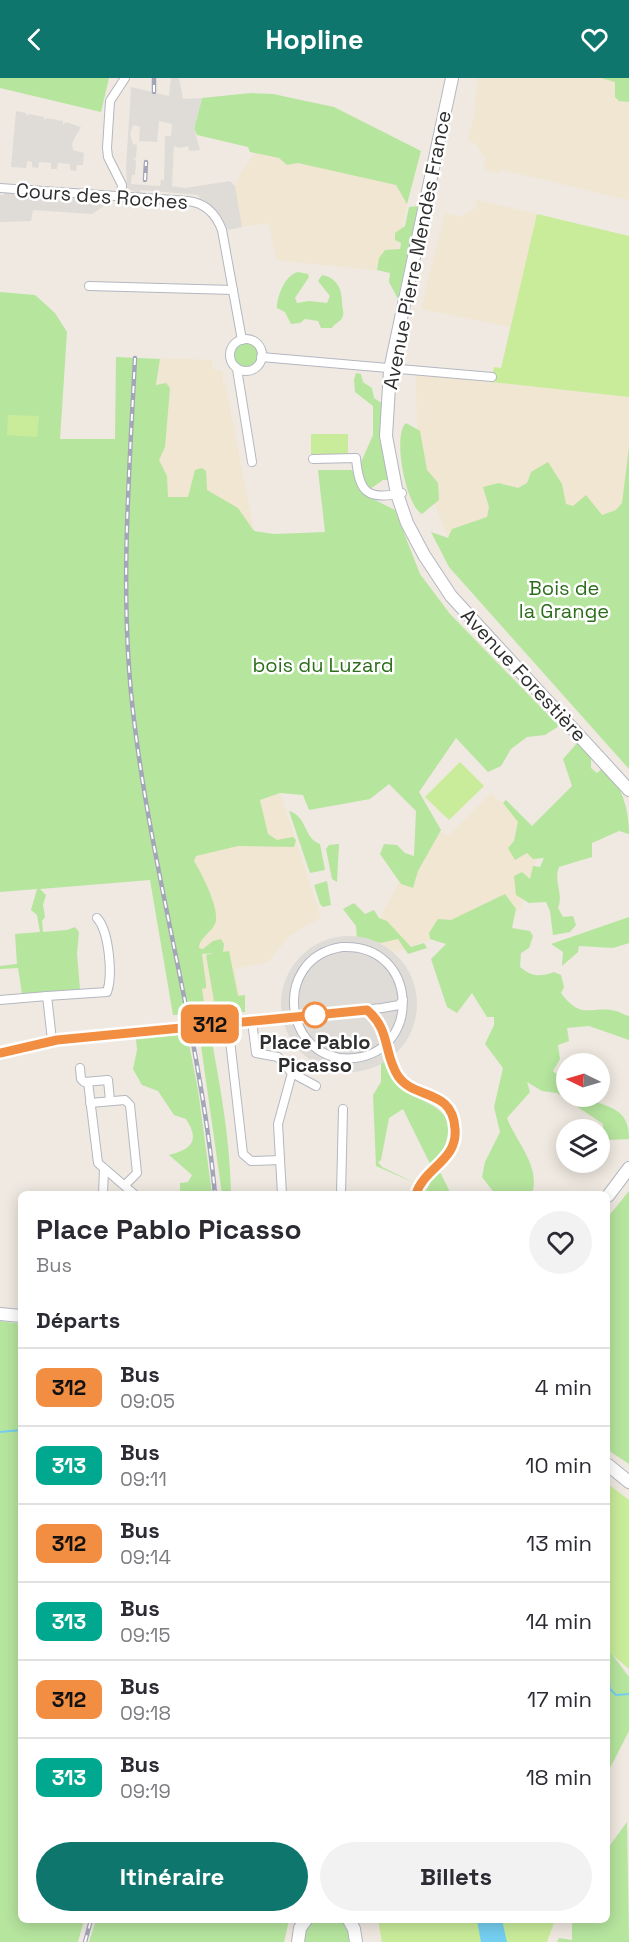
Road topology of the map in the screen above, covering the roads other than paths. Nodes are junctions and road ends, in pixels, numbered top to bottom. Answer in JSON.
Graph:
{"nodes":[{"id":1,"x":124,"y":78,"type":"edge"},
{"id":2,"x":452,"y":78,"type":"edge"},
{"id":3,"x":459,"y":78,"type":"edge"},
{"id":4,"x":0,"y":188,"type":"edge"},
{"id":5,"x":121,"y":196,"type":"junction"},
{"id":6,"x":89,"y":286,"type":"dead end"},
{"id":7,"x":233,"y":290,"type":"junction"},
{"id":8,"x":242,"y":340,"type":"junction"},
{"id":9,"x":261,"y":357,"type":"junction"},
{"id":10,"x":393,"y":368,"type":"junction"},
{"id":11,"x":237,"y":369,"type":"junction"},
{"id":12,"x":492,"y":376,"type":"dead end"},
{"id":13,"x":313,"y":459,"type":"dead end"},
{"id":14,"x":252,"y":462,"type":"dead end"},
{"id":15,"x":400,"y":494,"type":"junction"},
{"id":16,"x":424,"y":555,"type":"joint"},
{"id":17,"x":629,"y":790,"type":"edge"},
{"id":18,"x":97,"y":918,"type":"dead end"},
{"id":19,"x":47,"y":996,"type":"junction"},
{"id":20,"x":0,"y":999,"type":"edge"},
{"id":21,"x":403,"y":1000,"type":"junction"},
{"id":22,"x":382,"y":1008,"type":"junction"},
{"id":23,"x":367,"y":1010,"type":"junction"},
{"id":24,"x":296,"y":1017,"type":"junction"},
{"id":25,"x":252,"y":1021,"type":"junction"},
{"id":26,"x":228,"y":1023,"type":"junction"},
{"id":27,"x":398,"y":1025,"type":"junction"},
{"id":28,"x":52,"y":1040,"type":"junction"},
{"id":29,"x":387,"y":1042,"type":"junction"},
{"id":30,"x":0,"y":1053,"type":"edge"},
{"id":31,"x":80,"y":1068,"type":"dead end"},
{"id":32,"x":292,"y":1073,"type":"junction"},
{"id":33,"x":88,"y":1082,"type":"junction"},
{"id":34,"x":316,"y":1086,"type":"dead end"},
{"id":35,"x":110,"y":1101,"type":"junction"},
{"id":36,"x":90,"y":1103,"type":"junction"},
{"id":37,"x":343,"y":1109,"type":"dead end"},
{"id":38,"x":280,"y":1160,"type":"junction"},
{"id":39,"x":629,"y":1168,"type":"edge"},
{"id":40,"x":104,"y":1169,"type":"junction"},
{"id":41,"x":125,"y":1185,"type":"junction"},
{"id":42,"x":103,"y":1191,"type":"edge"},
{"id":43,"x":131,"y":1191,"type":"edge"},
{"id":44,"x":282,"y":1191,"type":"edge"},
{"id":45,"x":341,"y":1191,"type":"edge"},
{"id":46,"x":417,"y":1191,"type":"edge"},
{"id":47,"x":610,"y":1193,"type":"edge"},
{"id":48,"x":0,"y":1314,"type":"edge"},
{"id":49,"x":18,"y":1316,"type":"edge"},
{"id":50,"x":610,"y":1467,"type":"edge"},
{"id":51,"x":629,"y":1482,"type":"edge"},
{"id":52,"x":304,"y":1923,"type":"edge"},
{"id":53,"x":350,"y":1923,"type":"edge"},
{"id":54,"x":298,"y":1942,"type":"edge"},
{"id":55,"x":357,"y":1942,"type":"edge"}],
"edges":[{"from":1,"to":5,"type":"street"},
{"from":2,"to":10,"type":"street","name":"Avenue Pierre Mendès France"},
{"from":3,"to":10,"type":"street","name":"Avenue Pierre Mendès France"},
{"from":4,"to":5,"type":"street","name":"Cours des Roches"},
{"from":5,"to":7,"type":"street","name":"Cours des Roches"},
{"from":6,"to":7,"type":"street"},
{"from":7,"to":8,"type":"street","name":"Cours des Roches"},
{"from":8,"to":9,"type":"street"},
{"from":8,"to":11,"type":"street","name":"Cours des Roches"},
{"from":9,"to":10,"type":"street"},
{"from":9,"to":11,"type":"street"},
{"from":10,"to":12,"type":"street"},
{"from":10,"to":15,"type":"street","name":"Avenue Pierre Mendès France"},
{"from":11,"to":14,"type":"street"},
{"from":13,"to":15,"type":"street"},
{"from":15,"to":16,"type":"street","name":"Avenue Pierre Mendès France"},
{"from":16,"to":17,"type":"street","name":"Avenue Forestière"},
{"from":18,"to":19,"type":"street"},
{"from":19,"to":20,"type":"street"},
{"from":19,"to":28,"type":"street"},
{"from":21,"to":22,"type":"street"},
{"from":21,"to":24,"type":"street"},
{"from":21,"to":27,"type":"street"},
{"from":22,"to":23,"type":"street"},
{"from":22,"to":27,"type":"street"},
{"from":23,"to":24,"type":"street"},
{"from":23,"to":29,"type":"street"},
{"from":24,"to":25,"type":"street"},
{"from":24,"to":29,"type":"street"},
{"from":25,"to":26,"type":"street"},
{"from":25,"to":32,"type":"street"},
{"from":26,"to":28,"type":"street","bridge":true},
{"from":26,"to":38,"type":"street"},
{"from":27,"to":29,"type":"street"},
{"from":28,"to":30,"type":"street"},
{"from":29,"to":46,"type":"street"},
{"from":31,"to":33,"type":"street"},
{"from":32,"to":34,"type":"street"},
{"from":32,"to":38,"type":"street"},
{"from":33,"to":35,"type":"street"},
{"from":33,"to":36,"type":"street"},
{"from":35,"to":36,"type":"street"},
{"from":35,"to":41,"type":"street"},
{"from":36,"to":40,"type":"street"},
{"from":37,"to":45,"type":"street"},
{"from":38,"to":44,"type":"street"},
{"from":39,"to":47,"type":"street"},
{"from":40,"to":41,"type":"street"},
{"from":40,"to":42,"type":"street"},
{"from":41,"to":43,"type":"street"},
{"from":48,"to":49,"type":"street"},
{"from":50,"to":51,"type":"street"},
{"from":52,"to":54,"type":"street"},
{"from":53,"to":55,"type":"street"}]}
